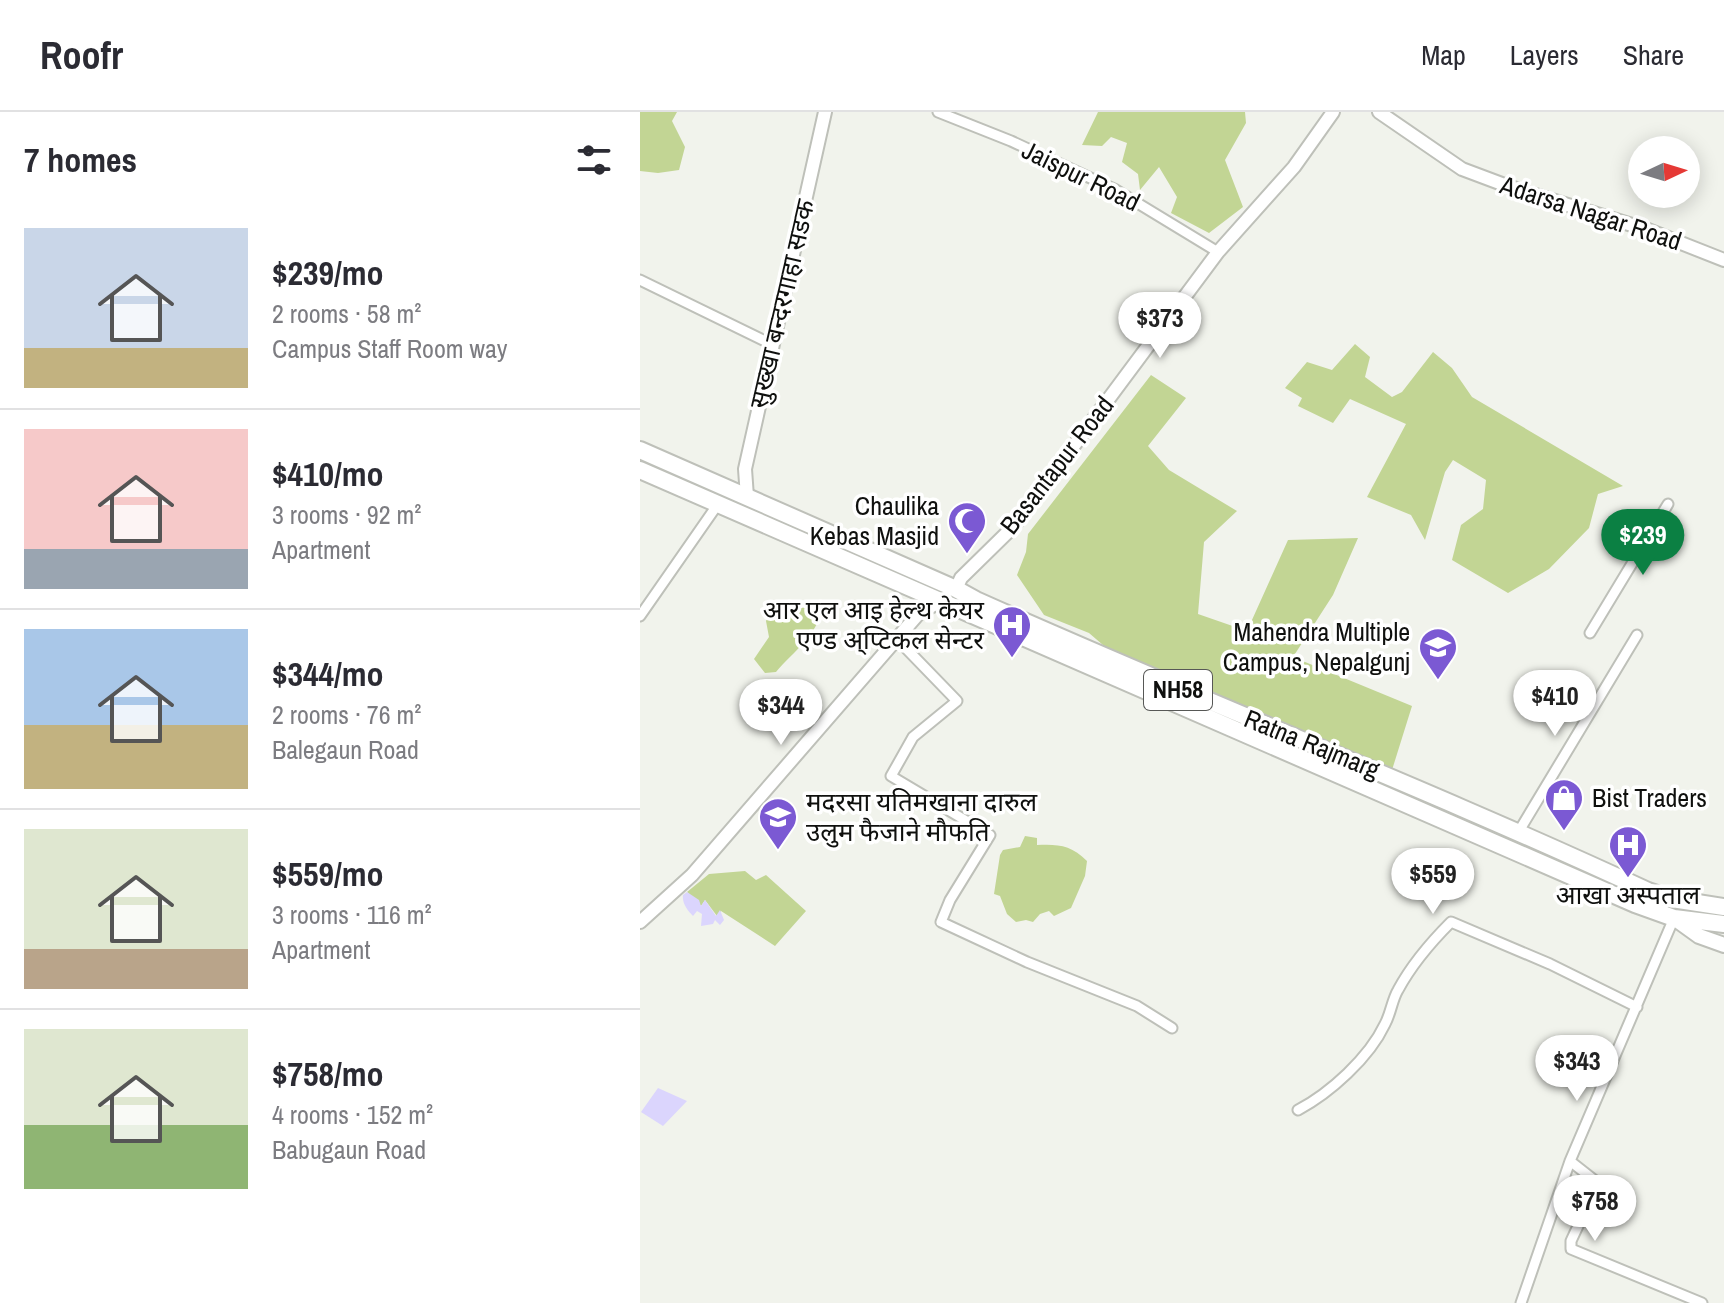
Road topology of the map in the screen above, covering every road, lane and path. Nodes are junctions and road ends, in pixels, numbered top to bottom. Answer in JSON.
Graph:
{"nodes":[{"id":1,"x":825,"y":112,"type":"edge"},
{"id":2,"x":938,"y":112,"type":"edge"},
{"id":3,"x":1333,"y":112,"type":"edge"},
{"id":4,"x":1379,"y":112,"type":"edge"},
{"id":5,"x":1218,"y":252,"type":"junction"},
{"id":6,"x":1724,"y":260,"type":"edge"},
{"id":7,"x":640,"y":280,"type":"edge"},
{"id":8,"x":773,"y":345,"type":"junction"},
{"id":9,"x":640,"y":450,"type":"edge"},
{"id":10,"x":640,"y":470,"type":"edge"},
{"id":11,"x":747,"y":497,"type":"junction"},
{"id":12,"x":718,"y":504,"type":"junction"},
{"id":13,"x":1668,"y":504,"type":"dead end"},
{"id":14,"x":956,"y":589,"type":"junction"},
{"id":15,"x":940,"y":602,"type":"junction"},
{"id":16,"x":640,"y":616,"type":"edge"},
{"id":17,"x":1590,"y":633,"type":"dead end"},
{"id":18,"x":1637,"y":635,"type":"dead end"},
{"id":19,"x":896,"y":638,"type":"junction"},
{"id":20,"x":1525,"y":835,"type":"junction"},
{"id":21,"x":1724,"y":907,"type":"edge"},
{"id":22,"x":1674,"y":918,"type":"junction"},
{"id":23,"x":640,"y":922,"type":"edge"},
{"id":24,"x":1724,"y":924,"type":"edge"},
{"id":25,"x":1724,"y":945,"type":"edge"},
{"id":26,"x":1637,"y":1007,"type":"junction"},
{"id":27,"x":1172,"y":1028,"type":"dead end"},
{"id":28,"x":1298,"y":1110,"type":"dead end"},
{"id":29,"x":1570,"y":1161,"type":"junction"},
{"id":30,"x":1521,"y":1303,"type":"edge"},
{"id":31,"x":1702,"y":1303,"type":"edge"}],
"edges":[{"from":1,"to":8,"type":"street","name":"सुख्खा बन्दरगाहा सडक"},
{"from":2,"to":5,"type":"street","name":"Jaispur Road"},
{"from":3,"to":5,"type":"street","name":"Basantapur Road"},
{"from":4,"to":6,"type":"street","name":"Adarsa Nagar Road"},
{"from":5,"to":14,"type":"street","name":"Basantapur Road"},
{"from":7,"to":8,"type":"street"},
{"from":8,"to":11,"type":"street","name":"सुख्खा बन्दरगाहा सडक"},
{"from":9,"to":11,"type":"highway","name":"Ratna Rajmarg","number":"NH58"},
{"from":10,"to":12,"type":"highway","name":"Ratna Rajmarg","number":"NH58"},
{"from":11,"to":14,"type":"highway","name":"Ratna Rajmarg","number":"NH58"},
{"from":12,"to":15,"type":"highway","name":"Ratna Rajmarg","number":"NH58"},
{"from":12,"to":16,"type":"street"},
{"from":13,"to":17,"type":"street"},
{"from":14,"to":20,"type":"highway","name":"Ratna Rajmarg","number":"NH58"},
{"from":15,"to":19,"type":"street"},
{"from":15,"to":22,"type":"highway","name":"Ratna Rajmarg","number":"NH58"},
{"from":18,"to":20,"type":"street"},
{"from":19,"to":23,"type":"street"},
{"from":19,"to":27,"type":"street"},
{"from":20,"to":21,"type":"highway","name":"Ratna Rajmarg","number":"NH58"},
{"from":22,"to":24,"type":"highway","name":"Ratna Rajmarg","number":"NH58"},
{"from":22,"to":25,"type":"main road"},
{"from":22,"to":26,"type":"street"},
{"from":26,"to":28,"type":"street"},
{"from":26,"to":29,"type":"street"},
{"from":29,"to":30,"type":"street"},
{"from":29,"to":31,"type":"street"}]}
